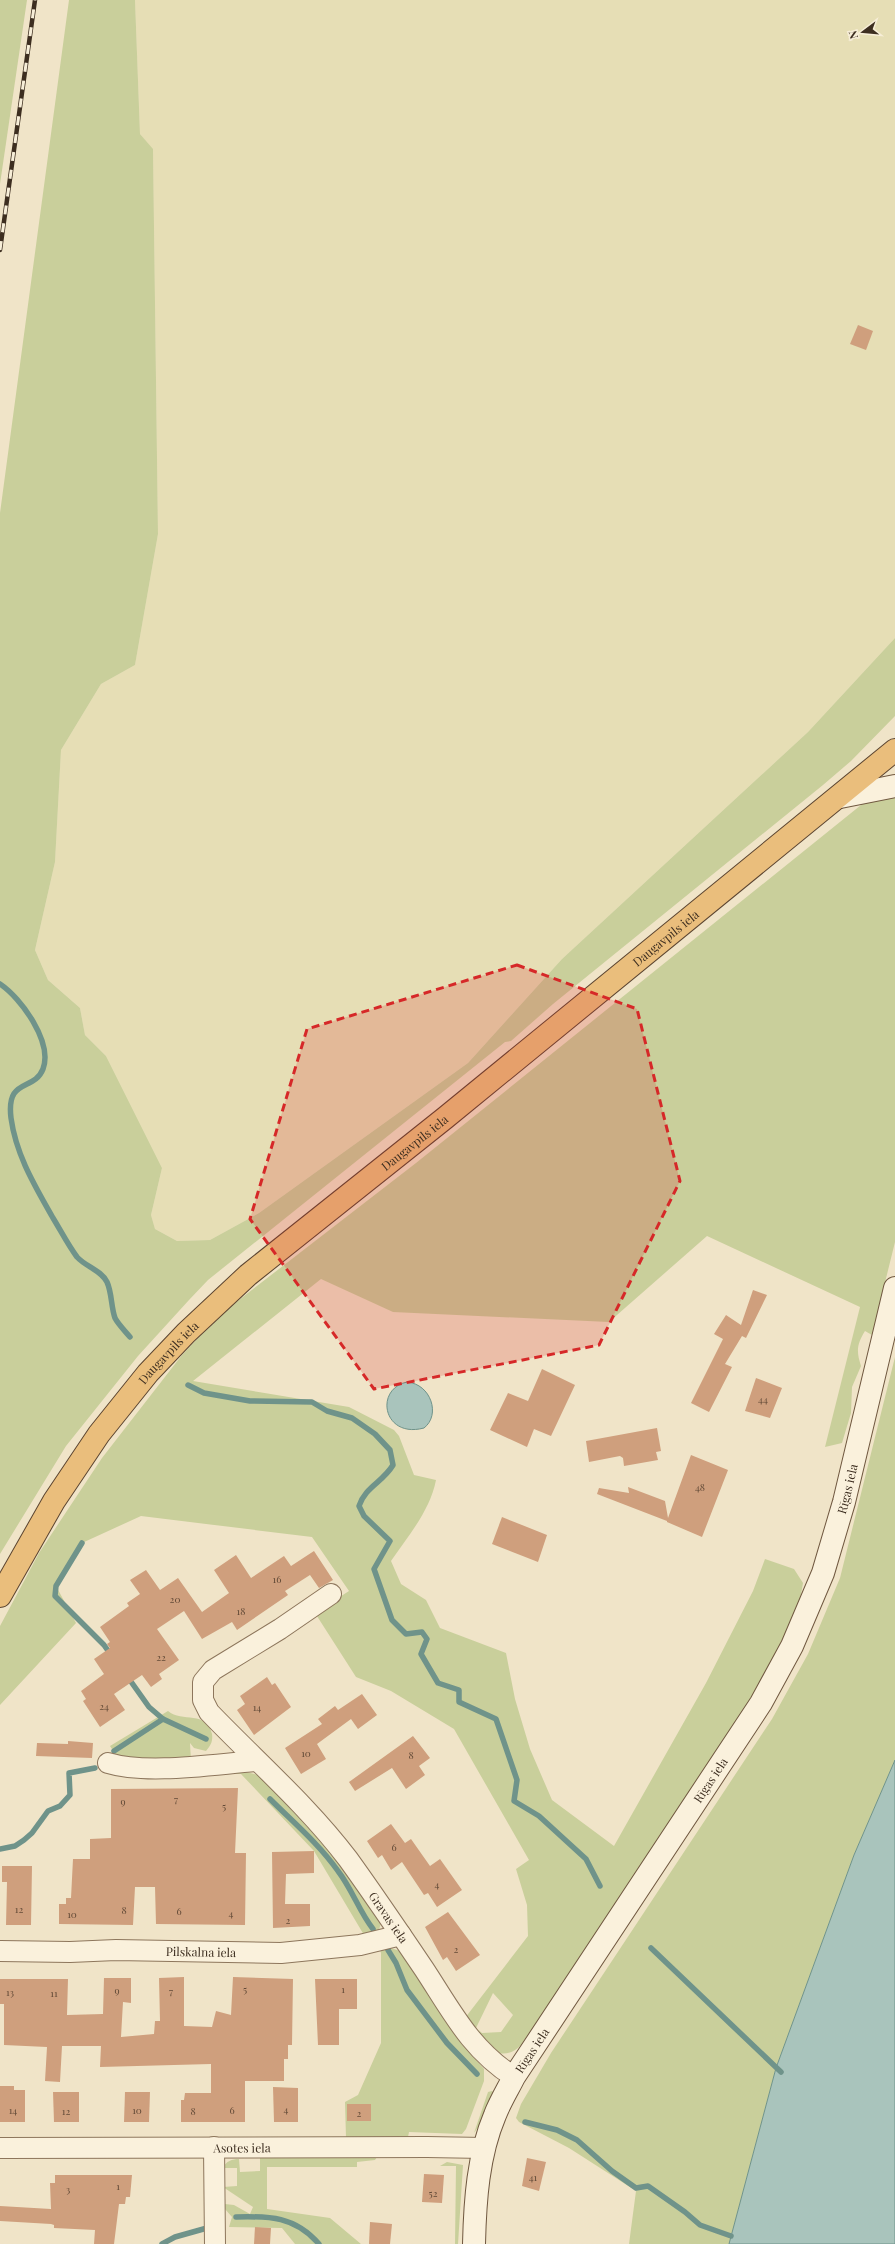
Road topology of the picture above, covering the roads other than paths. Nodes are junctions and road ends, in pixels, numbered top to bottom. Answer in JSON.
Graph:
{"nodes":[{"id":1,"x":895,"y":750,"type":"edge"},
{"id":2,"x":895,"y":786,"type":"edge"},
{"id":3,"x":840,"y":797,"type":"junction"},
{"id":4,"x":895,"y":1288,"type":"edge"},
{"id":5,"x":331,"y":1594,"type":"dead end"},
{"id":6,"x":0,"y":1596,"type":"edge"},
{"id":7,"x":257,"y":1761,"type":"junction"},
{"id":8,"x":108,"y":1762,"type":"dead end"},
{"id":9,"x":401,"y":1935,"type":"junction"},
{"id":10,"x":0,"y":1951,"type":"edge"},
{"id":11,"x":514,"y":2077,"type":"junction"},
{"id":12,"x":214,"y":2147,"type":"junction"},
{"id":13,"x":0,"y":2148,"type":"edge"},
{"id":14,"x":484,"y":2148,"type":"junction"},
{"id":15,"x":215,"y":2244,"type":"edge"},
{"id":16,"x":474,"y":2244,"type":"edge"}],
"edges":[{"from":1,"to":3,"type":"highway","name":"Daugavpils iela"},
{"from":2,"to":3,"type":"main road"},
{"from":3,"to":6,"type":"highway","name":"Daugavpils iela"},
{"from":4,"to":11,"type":"main road","name":"Rīgas iela"},
{"from":5,"to":7,"type":"street","name":"Gravas iela"},
{"from":7,"to":8,"type":"street"},
{"from":7,"to":9,"type":"street","name":"Gravas iela"},
{"from":9,"to":10,"type":"street","name":"Pilskalna iela"},
{"from":9,"to":11,"type":"street","name":"Gravas iela"},
{"from":11,"to":14,"type":"main road","name":"Rīgas iela"},
{"from":12,"to":13,"type":"street","name":"Asotes iela"},
{"from":12,"to":14,"type":"street","name":"Asotes iela"},
{"from":12,"to":15,"type":"street"},
{"from":14,"to":16,"type":"main road","name":"Rīgas iela"}]}
